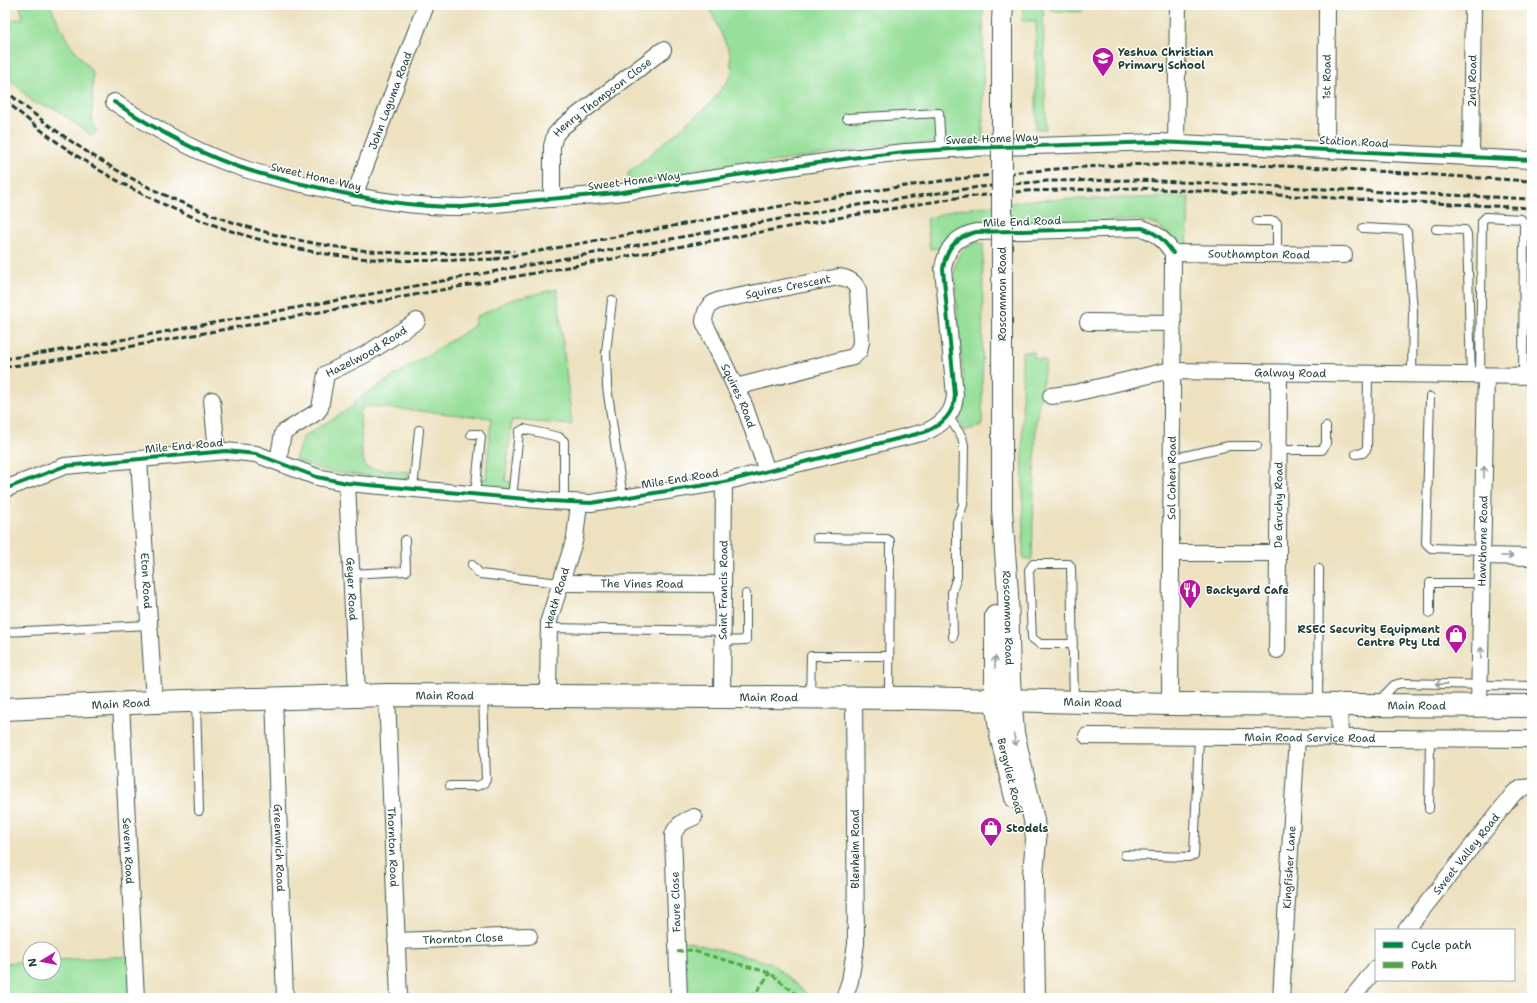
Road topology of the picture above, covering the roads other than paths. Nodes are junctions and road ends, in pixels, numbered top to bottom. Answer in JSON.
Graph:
{"nodes":[{"id":1,"x":426,"y":5,"type":"edge"},
{"id":2,"x":1178,"y":5,"type":"edge"},
{"id":3,"x":1327,"y":5,"type":"edge"},
{"id":4,"x":1473,"y":5,"type":"edge"},
{"id":5,"x":1002,"y":13,"type":"edge"},
{"id":6,"x":663,"y":50,"type":"dead end"},
{"id":7,"x":114,"y":102,"type":"dead end"},
{"id":8,"x":847,"y":118,"type":"dead end"},
{"id":9,"x":1176,"y":143,"type":"junction"},
{"id":10,"x":941,"y":150,"type":"junction"},
{"id":11,"x":1326,"y":150,"type":"junction"},
{"id":12,"x":1471,"y":157,"type":"junction"},
{"id":13,"x":1532,"y":160,"type":"edge"},
{"id":14,"x":354,"y":196,"type":"junction"},
{"id":15,"x":552,"y":199,"type":"junction"},
{"id":16,"x":1257,"y":221,"type":"dead end"},
{"id":17,"x":1363,"y":228,"type":"dead end"},
{"id":18,"x":1436,"y":229,"type":"dead end"},
{"id":19,"x":1173,"y":253,"type":"junction"},
{"id":20,"x":1277,"y":254,"type":"junction"},
{"id":21,"x":1344,"y":255,"type":"dead end"},
{"id":22,"x":612,"y":300,"type":"dead end"},
{"id":23,"x":417,"y":321,"type":"dead end"},
{"id":24,"x":704,"y":322,"type":"joint"},
{"id":25,"x":1088,"y":322,"type":"dead end"},
{"id":26,"x":1173,"y":323,"type":"junction"},
{"id":27,"x":1172,"y":371,"type":"junction"},
{"id":28,"x":1279,"y":374,"type":"junction"},
{"id":29,"x":1368,"y":374,"type":"junction"},
{"id":30,"x":1412,"y":375,"type":"junction"},
{"id":31,"x":1479,"y":376,"type":"junction"},
{"id":32,"x":1527,"y":376,"type":"edge"},
{"id":33,"x":736,"y":387,"type":"junction"},
{"id":34,"x":1051,"y":396,"type":"dead end"},
{"id":35,"x":1430,"y":397,"type":"dead end"},
{"id":36,"x":212,"y":400,"type":"dead end"},
{"id":37,"x":948,"y":416,"type":"junction"},
{"id":38,"x":1326,"y":426,"type":"dead end"},
{"id":39,"x":419,"y":430,"type":"dead end"},
{"id":40,"x":471,"y":434,"type":"dead end"},
{"id":41,"x":1257,"y":446,"type":"dead end"},
{"id":42,"x":1278,"y":450,"type":"junction"},
{"id":43,"x":217,"y":452,"type":"junction"},
{"id":44,"x":1356,"y":454,"type":"dead end"},
{"id":45,"x":139,"y":459,"type":"junction"},
{"id":46,"x":1172,"y":459,"type":"junction"},
{"id":47,"x":278,"y":461,"type":"junction"},
{"id":48,"x":767,"y":471,"type":"junction"},
{"id":49,"x":724,"y":482,"type":"junction"},
{"id":50,"x":347,"y":483,"type":"junction"},
{"id":51,"x":413,"y":489,"type":"junction"},
{"id":52,"x":5,"y":490,"type":"edge"},
{"id":53,"x":475,"y":494,"type":"junction"},
{"id":54,"x":512,"y":498,"type":"junction"},
{"id":55,"x":623,"y":498,"type":"junction"},
{"id":56,"x":572,"y":503,"type":"junction"},
{"id":57,"x":817,"y":538,"type":"dead end"},
{"id":58,"x":405,"y":540,"type":"dead end"},
{"id":59,"x":1171,"y":553,"type":"junction"},
{"id":60,"x":1278,"y":553,"type":"junction"},
{"id":61,"x":1483,"y":553,"type":"junction"},
{"id":62,"x":1532,"y":556,"type":"edge"},
{"id":63,"x":472,"y":565,"type":"dead end"},
{"id":64,"x":1319,"y":569,"type":"dead end"},
{"id":65,"x":351,"y":574,"type":"junction"},
{"id":66,"x":560,"y":583,"type":"junction"},
{"id":67,"x":1482,"y":583,"type":"junction"},
{"id":68,"x":723,"y":584,"type":"junction"},
{"id":69,"x":746,"y":594,"type":"dead end"},
{"id":70,"x":1430,"y":613,"type":"dead end"},
{"id":71,"x":149,"y":625,"type":"junction"},
{"id":72,"x":549,"y":628,"type":"junction"},
{"id":73,"x":5,"y":632,"type":"edge"},
{"id":74,"x":723,"y":636,"type":"junction"},
{"id":75,"x":953,"y":637,"type":"dead end"},
{"id":76,"x":1073,"y":644,"type":"junction"},
{"id":77,"x":1277,"y":650,"type":"dead end"},
{"id":78,"x":890,"y":656,"type":"junction"},
{"id":79,"x":1532,"y":686,"type":"edge"},
{"id":80,"x":357,"y":695,"type":"junction"},
{"id":81,"x":387,"y":695,"type":"junction"},
{"id":82,"x":483,"y":695,"type":"junction"},
{"id":83,"x":548,"y":695,"type":"junction"},
{"id":84,"x":1480,"y":696,"type":"junction"},
{"id":85,"x":274,"y":698,"type":"junction"},
{"id":86,"x":722,"y":698,"type":"junction"},
{"id":87,"x":854,"y":698,"type":"junction"},
{"id":88,"x":889,"y":698,"type":"junction"},
{"id":89,"x":810,"y":699,"type":"junction"},
{"id":90,"x":196,"y":701,"type":"junction"},
{"id":91,"x":1003,"y":701,"type":"junction"},
{"id":92,"x":154,"y":702,"type":"junction"},
{"id":93,"x":1074,"y":702,"type":"junction"},
{"id":94,"x":121,"y":704,"type":"junction"},
{"id":95,"x":1170,"y":704,"type":"junction"},
{"id":96,"x":1328,"y":705,"type":"junction"},
{"id":97,"x":1532,"y":706,"type":"edge"},
{"id":98,"x":5,"y":709,"type":"edge"},
{"id":99,"x":1088,"y":736,"type":"dead end"},
{"id":100,"x":1199,"y":737,"type":"junction"},
{"id":101,"x":1297,"y":737,"type":"junction"},
{"id":102,"x":1340,"y":738,"type":"junction"},
{"id":103,"x":1430,"y":738,"type":"junction"},
{"id":104,"x":1532,"y":739,"type":"edge"},
{"id":105,"x":450,"y":786,"type":"dead end"},
{"id":106,"x":1532,"y":787,"type":"edge"},
{"id":107,"x":1429,"y":809,"type":"dead end"},
{"id":108,"x":199,"y":811,"type":"dead end"},
{"id":109,"x":694,"y":817,"type":"dead end"},
{"id":110,"x":1125,"y":855,"type":"dead end"},
{"id":111,"x":1407,"y":929,"type":"edge"},
{"id":112,"x":529,"y":936,"type":"dead end"},
{"id":113,"x":396,"y":941,"type":"junction"},
{"id":114,"x":1375,"y":969,"type":"edge"},
{"id":115,"x":136,"y":998,"type":"edge"},
{"id":116,"x":286,"y":998,"type":"edge"},
{"id":117,"x":398,"y":998,"type":"edge"},
{"id":118,"x":679,"y":998,"type":"edge"},
{"id":119,"x":844,"y":998,"type":"edge"},
{"id":120,"x":1035,"y":998,"type":"edge"},
{"id":121,"x":1281,"y":998,"type":"edge"},
{"id":122,"x":1352,"y":998,"type":"edge"}],
"edges":[{"from":1,"to":14,"type":"street","name":"John Laguma Road"},
{"from":2,"to":9,"type":"street"},
{"from":3,"to":11,"type":"street","name":"1st Road"},
{"from":4,"to":12,"type":"street","name":"2nd Road"},
{"from":5,"to":91,"type":"street","name":"Roscommon Road","bridge":true},
{"from":6,"to":15,"type":"street","name":"Henry Thompson Close"},
{"from":7,"to":14,"type":"street","name":"Sweet Home Way"},
{"from":8,"to":10,"type":"lane"},
{"from":9,"to":10,"type":"street","name":"Sweet Home Way"},
{"from":9,"to":11,"type":"street","name":"Station Road"},
{"from":10,"to":15,"type":"street","name":"Sweet Home Way"},
{"from":11,"to":12,"type":"street","name":"Station Road"},
{"from":12,"to":13,"type":"street","name":"Station Road"},
{"from":14,"to":15,"type":"street","name":"Sweet Home Way"},
{"from":16,"to":20,"type":"lane"},
{"from":17,"to":30,"type":"lane"},
{"from":18,"to":31,"type":"lane"},
{"from":19,"to":20,"type":"street","name":"Southampton Road"},
{"from":19,"to":26,"type":"street","name":"Sol Cohen Road"},
{"from":19,"to":37,"type":"street","name":"Mile End Road"},
{"from":20,"to":21,"type":"street","name":"Southampton Road"},
{"from":22,"to":55,"type":"lane"},
{"from":23,"to":47,"type":"street","name":"Hazelwood Road"},
{"from":24,"to":33,"type":"street","name":"Squires Road"},
{"from":24,"to":33,"type":"street","name":"Squires Crescent"},
{"from":25,"to":26,"type":"street"},
{"from":26,"to":27,"type":"street","name":"Sol Cohen Road"},
{"from":27,"to":28,"type":"street","name":"Galway Road"},
{"from":27,"to":34,"type":"street","name":"Galway Road"},
{"from":27,"to":46,"type":"street","name":"Sol Cohen Road"},
{"from":28,"to":29,"type":"street","name":"Galway Road"},
{"from":28,"to":42,"type":"street","name":"De Gruchy Road"},
{"from":29,"to":30,"type":"street","name":"Galway Road"},
{"from":29,"to":44,"type":"lane"},
{"from":30,"to":31,"type":"street","name":"Galway Road"},
{"from":31,"to":32,"type":"street","name":"Galway Road"},
{"from":31,"to":32,"type":"lane"},
{"from":61,"to":31,"type":"street","name":"Hawthorne Road","one_way":true},
{"from":33,"to":48,"type":"street","name":"Squires Road"},
{"from":35,"to":61,"type":"lane"},
{"from":36,"to":43,"type":"street"},
{"from":37,"to":48,"type":"street","name":"Mile End Road"},
{"from":37,"to":75,"type":"lane"},
{"from":38,"to":42,"type":"lane"},
{"from":39,"to":51,"type":"lane"},
{"from":40,"to":53,"type":"lane"},
{"from":41,"to":46,"type":"lane"},
{"from":42,"to":60,"type":"street","name":"De Gruchy Road"},
{"from":43,"to":45,"type":"street","name":"Mile End Road"},
{"from":43,"to":47,"type":"street","name":"Mile End Road"},
{"from":45,"to":52,"type":"street","name":"Mile End Road"},
{"from":45,"to":71,"type":"street","name":"Eton Road"},
{"from":46,"to":59,"type":"street","name":"Sol Cohen Road"},
{"from":47,"to":50,"type":"street","name":"Mile End Road"},
{"from":48,"to":49,"type":"street","name":"Mile End Road"},
{"from":49,"to":55,"type":"street","name":"Mile End Road"},
{"from":49,"to":68,"type":"street","name":"Saint Francis Road"},
{"from":50,"to":51,"type":"street","name":"Mile End Road"},
{"from":50,"to":65,"type":"street","name":"Geyer Road"},
{"from":51,"to":53,"type":"street","name":"Mile End Road"},
{"from":53,"to":54,"type":"street","name":"Mile End Road"},
{"from":54,"to":56,"type":"street","name":"Mile End Road"},
{"from":54,"to":56,"type":"lane"},
{"from":55,"to":56,"type":"street","name":"Mile End Road"},
{"from":56,"to":66,"type":"street","name":"Heath Road"},
{"from":57,"to":78,"type":"lane"},
{"from":58,"to":65,"type":"lane"},
{"from":59,"to":60,"type":"street","name":"De Gruchy Road"},
{"from":59,"to":95,"type":"street","name":"Sol Cohen Road"},
{"from":60,"to":77,"type":"street"},
{"from":61,"to":62,"type":"street","one_way":true},
{"from":61,"to":67,"type":"street","name":"Hawthorne Road"},
{"from":63,"to":66,"type":"lane"},
{"from":64,"to":96,"type":"lane"},
{"from":65,"to":80,"type":"street","name":"Geyer Road"},
{"from":66,"to":68,"type":"street","name":"The Vines Road"},
{"from":66,"to":72,"type":"street","name":"Heath Road"},
{"from":67,"to":70,"type":"lane"},
{"from":84,"to":67,"type":"street","name":"Hawthorne Road","one_way":true},
{"from":68,"to":74,"type":"street","name":"Saint Francis Road"},
{"from":69,"to":74,"type":"lane"},
{"from":71,"to":73,"type":"lane"},
{"from":71,"to":92,"type":"street","name":"Eton Road"},
{"from":72,"to":74,"type":"lane"},
{"from":72,"to":83,"type":"street","name":"Heath Road"},
{"from":74,"to":86,"type":"street","name":"Saint Francis Road"},
{"from":76,"to":76,"type":"lane"},
{"from":76,"to":93,"type":"lane"},
{"from":78,"to":88,"type":"lane"},
{"from":78,"to":89,"type":"lane"},
{"from":79,"to":84,"type":"lane"},
{"from":80,"to":81,"type":"main road","name":"Main Road"},
{"from":80,"to":85,"type":"main road","name":"Main Road"},
{"from":81,"to":82,"type":"main road","name":"Main Road"},
{"from":81,"to":113,"type":"street","name":"Thornton Road"},
{"from":82,"to":83,"type":"main road","name":"Main Road"},
{"from":82,"to":105,"type":"lane"},
{"from":83,"to":86,"type":"main road","name":"Main Road"},
{"from":84,"to":96,"type":"main road","name":"Main Road"},
{"from":84,"to":97,"type":"main road","name":"Main Road"},
{"from":85,"to":90,"type":"main road","name":"Main Road"},
{"from":85,"to":116,"type":"street","name":"Greenwich Road"},
{"from":86,"to":89,"type":"main road","name":"Main Road"},
{"from":87,"to":88,"type":"main road","name":"Main Road"},
{"from":87,"to":89,"type":"main road","name":"Main Road"},
{"from":87,"to":119,"type":"street","name":"Blenheim Road"},
{"from":88,"to":91,"type":"main road","name":"Main Road"},
{"from":90,"to":92,"type":"main road","name":"Main Road"},
{"from":90,"to":108,"type":"lane"},
{"from":91,"to":93,"type":"main road","name":"Main Road"},
{"from":91,"to":120,"type":"street","name":"Bergvliet Road"},
{"from":92,"to":94,"type":"main road","name":"Main Road"},
{"from":93,"to":95,"type":"main road","name":"Main Road"},
{"from":94,"to":98,"type":"main road","name":"Main Road"},
{"from":94,"to":115,"type":"street","name":"Severn Road"},
{"from":95,"to":96,"type":"main road","name":"Main Road"},
{"from":96,"to":102,"type":"street"},
{"from":99,"to":100,"type":"street","name":"Main Road Service Road"},
{"from":100,"to":101,"type":"street","name":"Main Road Service Road"},
{"from":100,"to":110,"type":"lane"},
{"from":101,"to":102,"type":"street","name":"Main Road Service Road"},
{"from":101,"to":121,"type":"street","name":"Kingfisher Lane"},
{"from":102,"to":103,"type":"street","name":"Main Road Service Road"},
{"from":103,"to":104,"type":"street","name":"Main Road Service Road"},
{"from":103,"to":107,"type":"lane"},
{"from":106,"to":111,"type":"street","name":"Sweet Valley Road"},
{"from":109,"to":118,"type":"street","name":"Faure Close"},
{"from":112,"to":113,"type":"street","name":"Thornton Close"},
{"from":113,"to":117,"type":"street","name":"Thornton Road"},
{"from":114,"to":122,"type":"street"}]}
